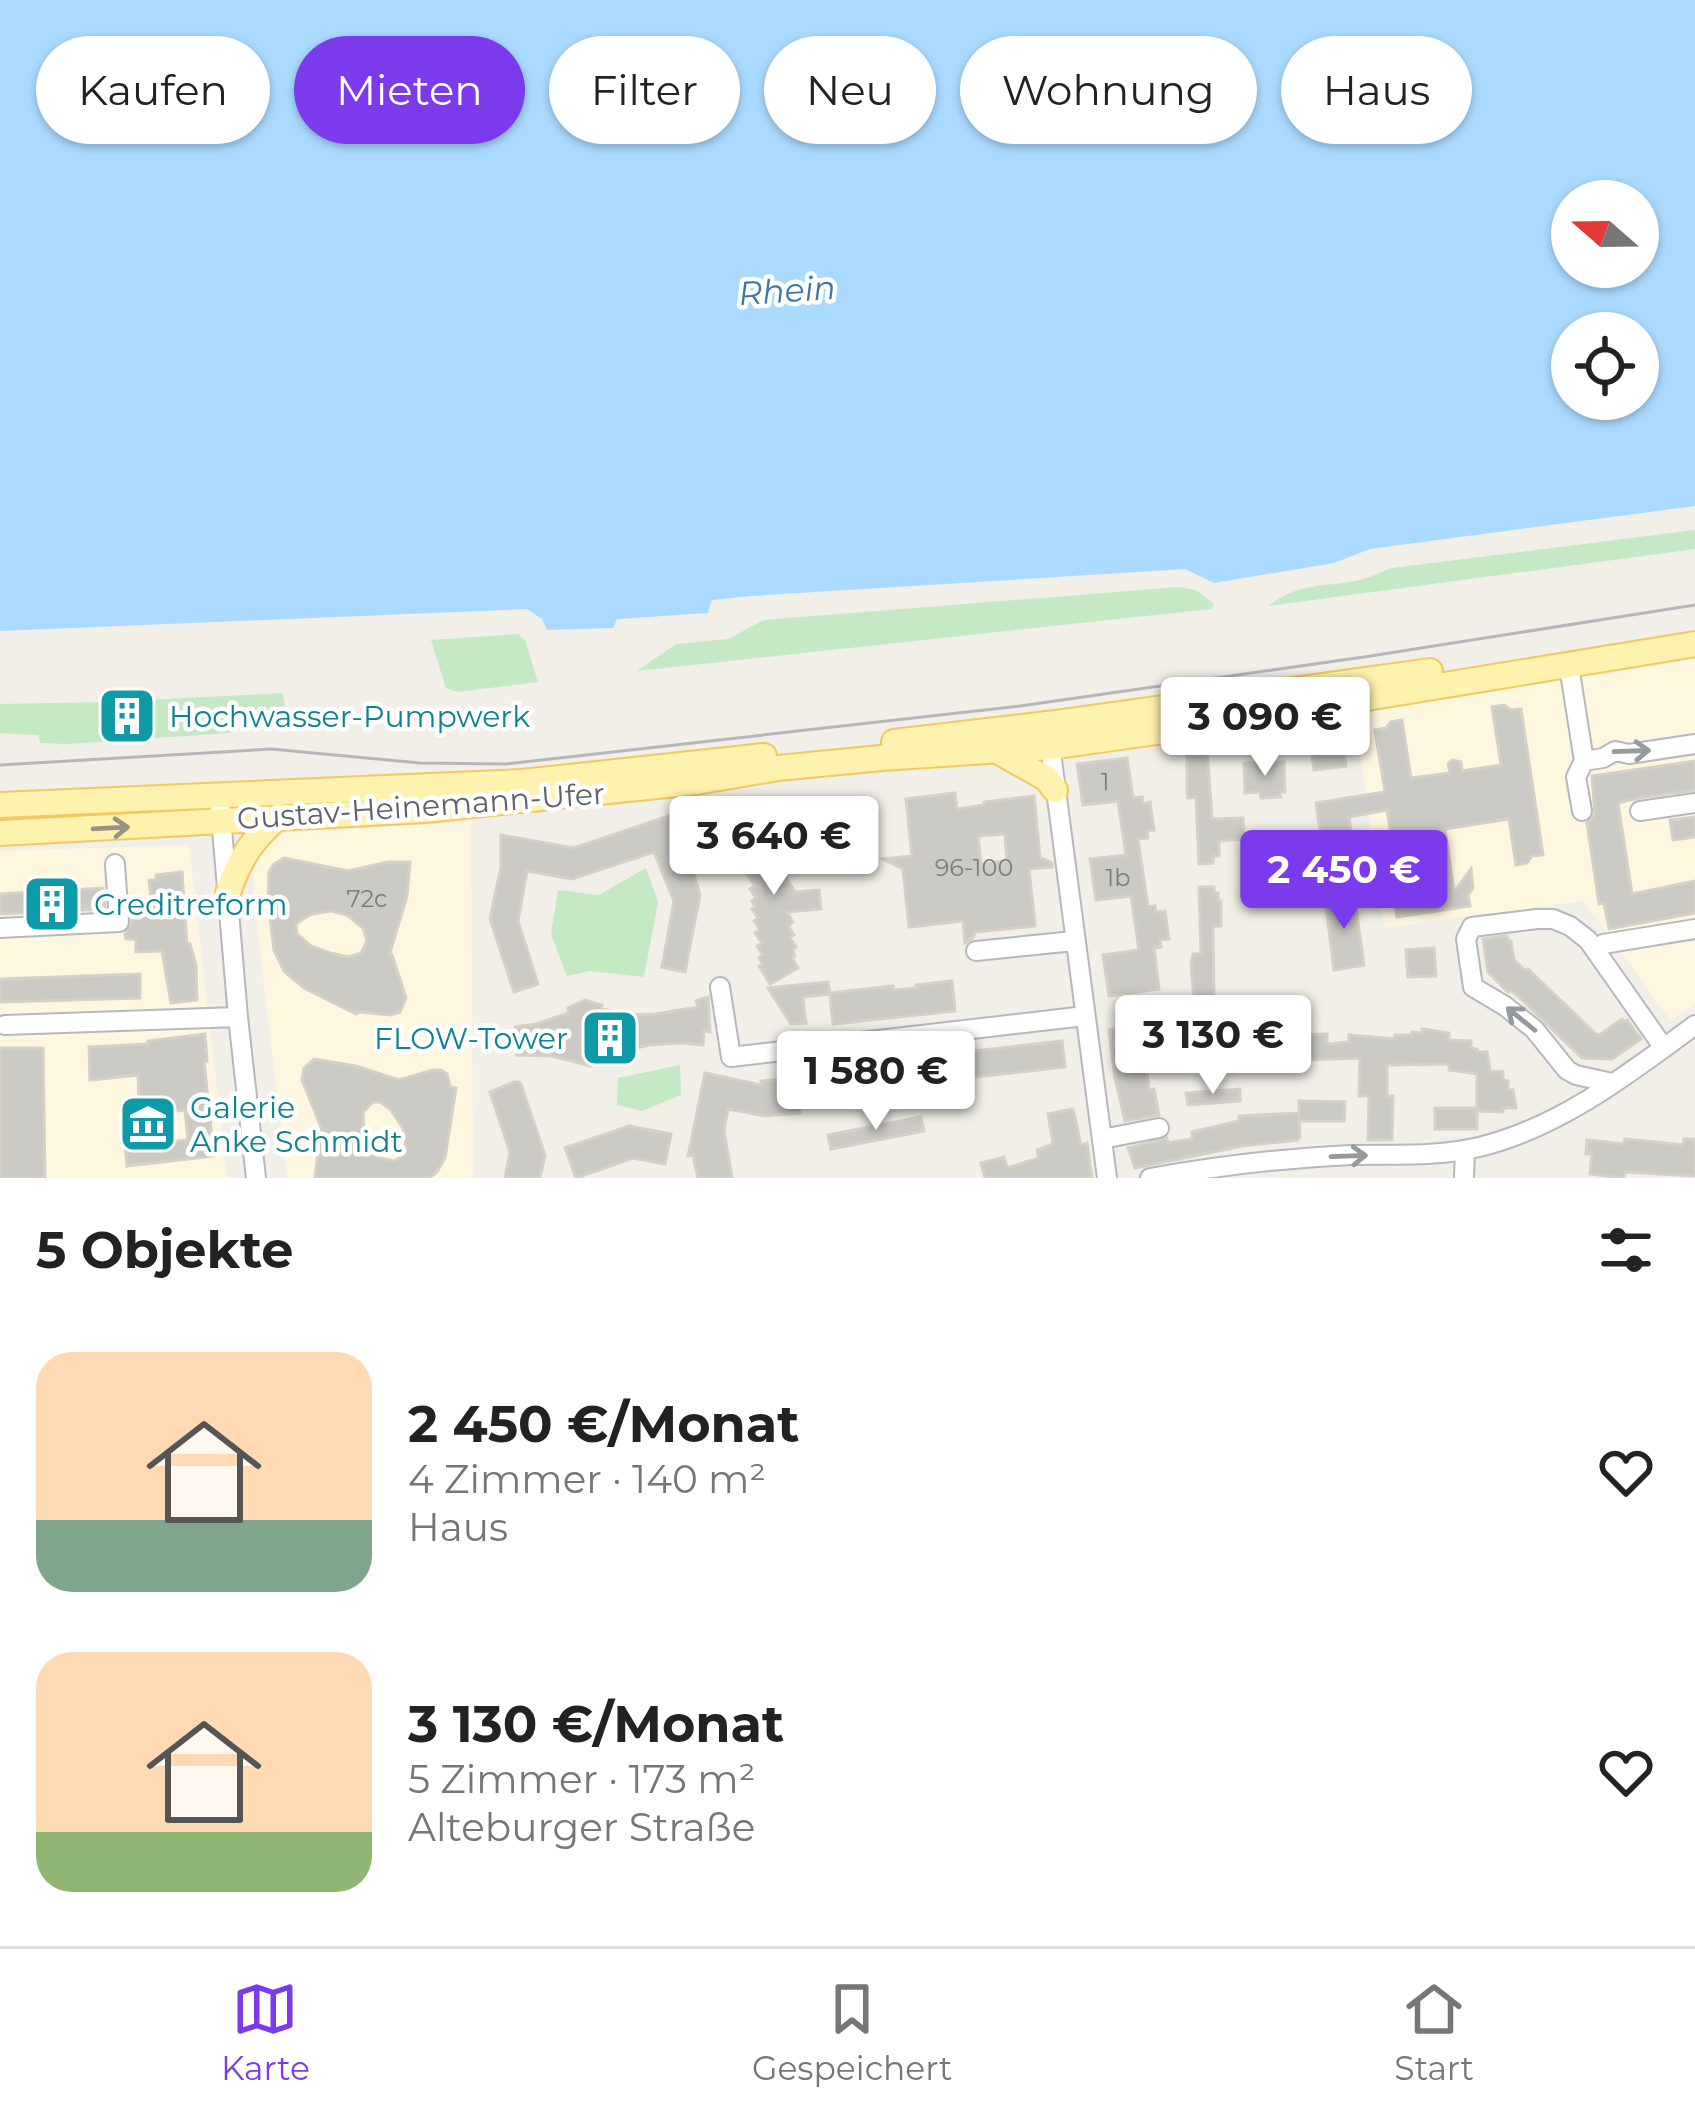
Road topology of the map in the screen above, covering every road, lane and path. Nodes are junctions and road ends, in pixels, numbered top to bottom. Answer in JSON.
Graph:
{"nodes":[{"id":1,"x":1695,"y":628,"type":"edge"},
{"id":2,"x":1694,"y":644,"type":"edge"},
{"id":3,"x":1695,"y":658,"type":"edge"},
{"id":4,"x":1569,"y":666,"type":"junction"},
{"id":5,"x":1049,"y":736,"type":"junction"},
{"id":6,"x":1695,"y":744,"type":"edge"},
{"id":7,"x":999,"y":752,"type":"junction"},
{"id":8,"x":1584,"y":761,"type":"junction"},
{"id":9,"x":1055,"y":790,"type":"junction"},
{"id":10,"x":219,"y":794,"type":"junction"},
{"id":11,"x":1695,"y":803,"type":"edge"},
{"id":12,"x":0,"y":805,"type":"edge"},
{"id":13,"x":1640,"y":811,"type":"dead end"},
{"id":14,"x":1582,"y":812,"type":"dead end"},
{"id":15,"x":280,"y":816,"type":"junction"},
{"id":16,"x":222,"y":821,"type":"junction"},
{"id":17,"x":0,"y":833,"type":"edge"},
{"id":18,"x":115,"y":864,"type":"dead end"},
{"id":19,"x":228,"y":892,"type":"junction"},
{"id":20,"x":0,"y":928,"type":"edge"},
{"id":21,"x":1695,"y":929,"type":"edge"},
{"id":22,"x":1074,"y":940,"type":"junction"},
{"id":23,"x":1603,"y":944,"type":"dead end"},
{"id":24,"x":976,"y":951,"type":"dead end"},
{"id":25,"x":720,"y":988,"type":"dead end"},
{"id":26,"x":1131,"y":1008,"type":"dead end"},
{"id":27,"x":1085,"y":1016,"type":"junction"},
{"id":28,"x":238,"y":1017,"type":"junction"},
{"id":29,"x":5,"y":1025,"type":"dead end"},
{"id":30,"x":1695,"y":1025,"type":"edge"},
{"id":31,"x":1168,"y":1029,"type":"dead end"},
{"id":32,"x":1664,"y":1048,"type":"junction"},
{"id":33,"x":1612,"y":1083,"type":"junction"},
{"id":34,"x":1159,"y":1128,"type":"dead end"},
{"id":35,"x":1102,"y":1139,"type":"junction"},
{"id":36,"x":1465,"y":1150,"type":"junction"},
{"id":37,"x":1438,"y":1155,"type":"junction"},
{"id":38,"x":256,"y":1178,"type":"edge"},
{"id":39,"x":1107,"y":1178,"type":"edge"},
{"id":40,"x":1150,"y":1178,"type":"edge"},
{"id":41,"x":1437,"y":1178,"type":"edge"},
{"id":42,"x":1464,"y":1178,"type":"edge"}],
"edges":[{"from":1,"to":5,"type":"main road","name":"Gustav-Heinemann-Ufer"},
{"from":2,"to":3,"type":"street"},
{"from":2,"to":4,"type":"main road","name":"Gustav-Heinemann-Ufer"},
{"from":4,"to":5,"type":"main road","name":"Gustav-Heinemann-Ufer"},
{"from":4,"to":8,"type":"street"},
{"from":5,"to":7,"type":"main road","name":"Gustav-Heinemann-Ufer"},
{"from":5,"to":9,"type":"street"},
{"from":5,"to":10,"type":"main road","name":"Gustav-Heinemann-Ufer"},
{"from":8,"to":6,"type":"street","one_way":true},
{"from":7,"to":9,"type":"main road"},
{"from":7,"to":15,"type":"main road","name":"Gustav-Heinemann-Ufer"},
{"from":8,"to":14,"type":"street"},
{"from":9,"to":22,"type":"street"},
{"from":10,"to":12,"type":"main road","name":"Gustav-Heinemann-Ufer"},
{"from":10,"to":16,"type":"street"},
{"from":11,"to":13,"type":"street"},
{"from":15,"to":16,"type":"main road","name":"Gustav-Heinemann-Ufer"},
{"from":15,"to":19,"type":"main road"},
{"from":17,"to":16,"type":"main road","name":"Gustav-Heinemann-Ufer","one_way":true},
{"from":16,"to":19,"type":"street"},
{"from":18,"to":20,"type":"street"},
{"from":19,"to":28,"type":"street"},
{"from":21,"to":23,"type":"street"},
{"from":22,"to":24,"type":"street"},
{"from":22,"to":27,"type":"street"},
{"from":25,"to":27,"type":"street"},
{"from":26,"to":31,"type":"street"},
{"from":27,"to":35,"type":"street"},
{"from":28,"to":29,"type":"street"},
{"from":28,"to":38,"type":"street"},
{"from":30,"to":32,"type":"street"},
{"from":32,"to":33,"type":"street"},
{"from":33,"to":32,"type":"street","one_way":true},
{"from":33,"to":36,"type":"street"},
{"from":34,"to":35,"type":"street"},
{"from":35,"to":39,"type":"street"},
{"from":36,"to":37,"type":"street"},
{"from":36,"to":42,"type":"street"},
{"from":40,"to":37,"type":"street","one_way":true},
{"from":37,"to":41,"type":"street"}]}
